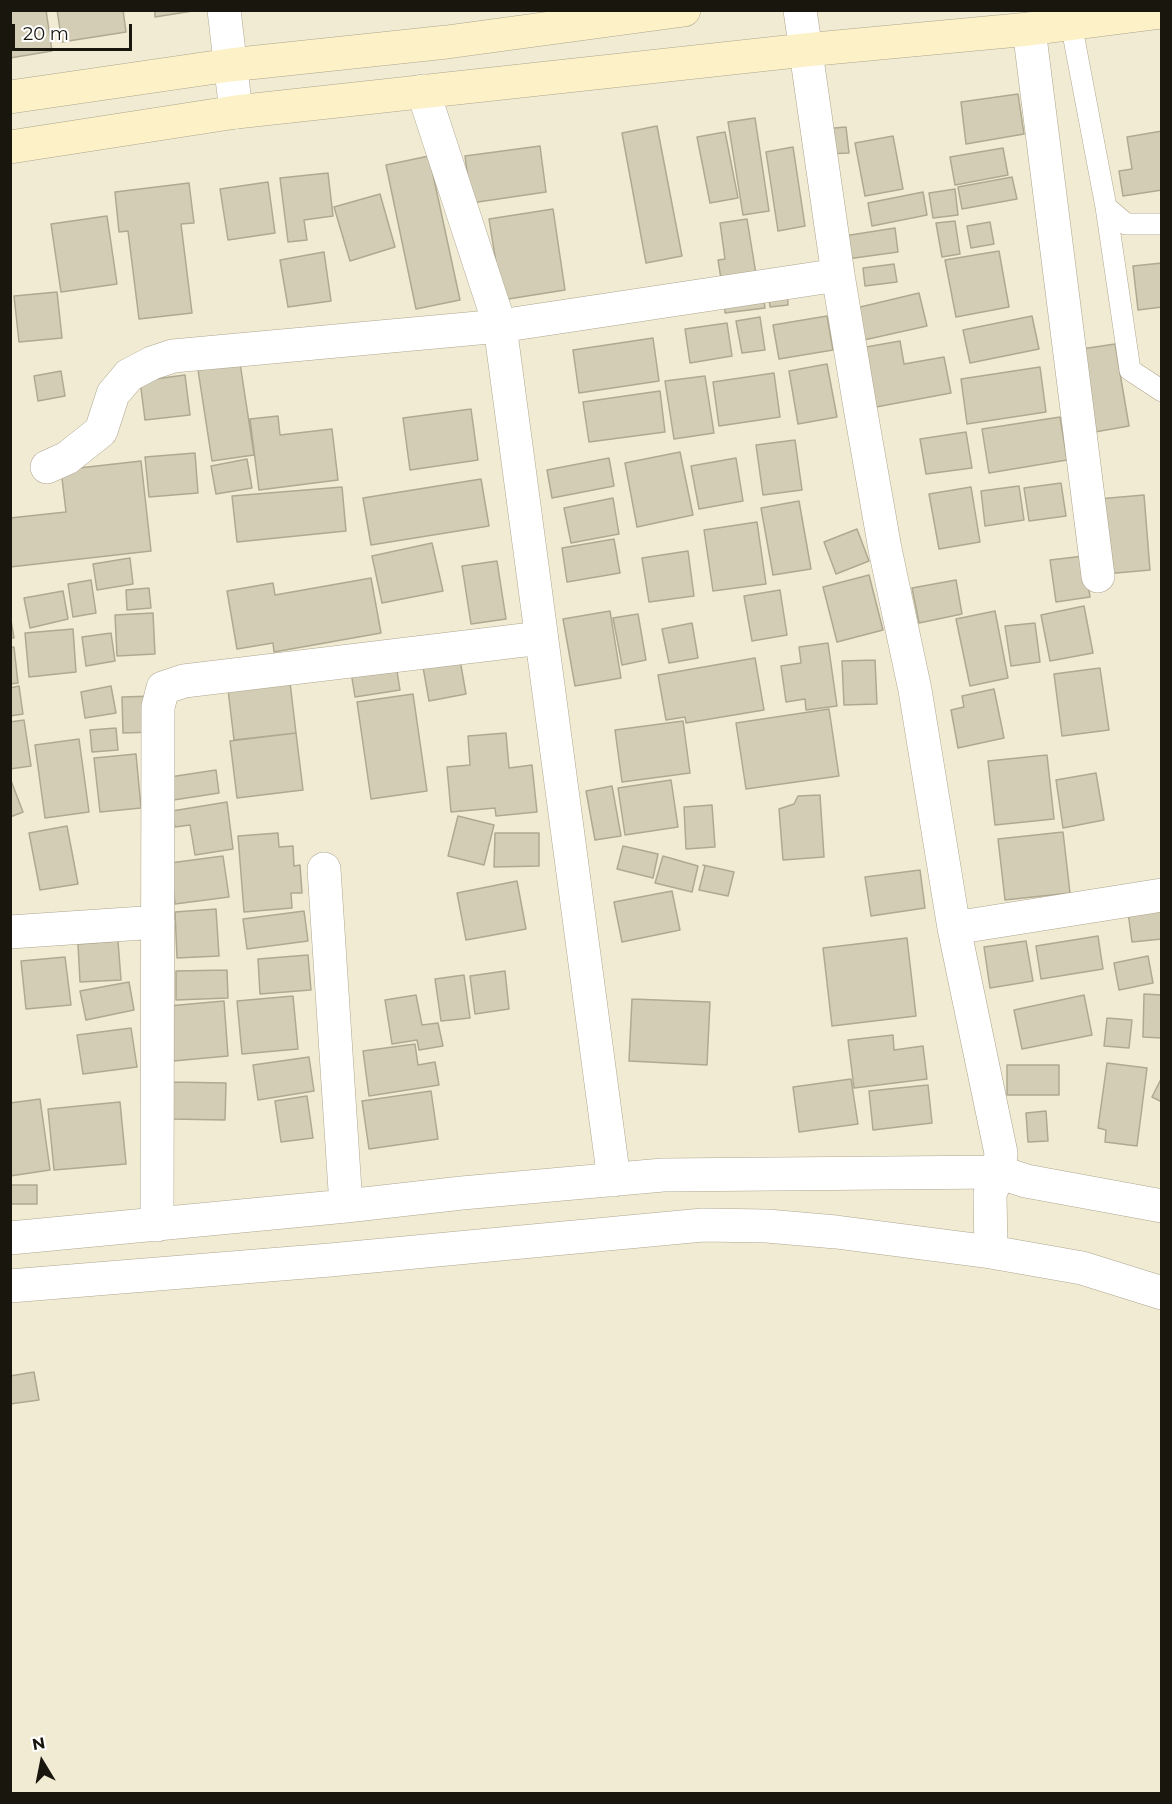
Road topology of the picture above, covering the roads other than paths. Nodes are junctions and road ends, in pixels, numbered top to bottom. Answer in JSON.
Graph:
{"nodes":[{"id":1,"x":224,"y":10,"type":"edge"},
{"id":2,"x":684,"y":10,"type":"edge"},
{"id":3,"x":800,"y":10,"type":"edge"},
{"id":4,"x":1161,"y":12,"type":"edge"},
{"id":5,"x":1071,"y":23,"type":"junction"},
{"id":6,"x":1029,"y":28,"type":"junction"},
{"id":7,"x":805,"y":51,"type":"junction"},
{"id":8,"x":230,"y":65,"type":"junction"},
{"id":9,"x":423,"y":92,"type":"junction"},
{"id":10,"x":10,"y":97,"type":"edge"},
{"id":11,"x":236,"y":112,"type":"junction"},
{"id":12,"x":10,"y":147,"type":"edge"},
{"id":13,"x":1106,"y":207,"type":"junction"},
{"id":14,"x":1161,"y":224,"type":"edge"},
{"id":15,"x":838,"y":275,"type":"junction"},
{"id":16,"x":500,"y":326,"type":"junction"},
{"id":17,"x":1161,"y":392,"type":"edge"},
{"id":18,"x":47,"y":467,"type":"dead end"},
{"id":19,"x":1098,"y":576,"type":"dead end"},
{"id":20,"x":541,"y":638,"type":"junction"},
{"id":21,"x":324,"y":869,"type":"dead end"},
{"id":22,"x":1161,"y":896,"type":"edge"},
{"id":23,"x":158,"y":922,"type":"junction"},
{"id":24,"x":954,"y":928,"type":"junction"},
{"id":25,"x":10,"y":932,"type":"edge"},
{"id":26,"x":614,"y":1180,"type":"junction"},
{"id":27,"x":994,"y":1183,"type":"junction"},
{"id":28,"x":346,"y":1206,"type":"junction"},
{"id":29,"x":1161,"y":1206,"type":"edge"},
{"id":30,"x":157,"y":1225,"type":"junction"},
{"id":31,"x":10,"y":1238,"type":"edge"},
{"id":32,"x":991,"y":1244,"type":"junction"},
{"id":33,"x":10,"y":1286,"type":"edge"},
{"id":34,"x":1161,"y":1293,"type":"edge"}],
"edges":[{"from":1,"to":8,"type":"street"},
{"from":2,"to":8,"type":"street"},
{"from":3,"to":7,"type":"street"},
{"from":4,"to":5,"type":"street"},
{"from":5,"to":6,"type":"street"},
{"from":5,"to":13,"type":"lane"},
{"from":6,"to":7,"type":"street"},
{"from":6,"to":19,"type":"street"},
{"from":7,"to":9,"type":"street"},
{"from":7,"to":15,"type":"street"},
{"from":8,"to":10,"type":"street"},
{"from":8,"to":11,"type":"street"},
{"from":9,"to":11,"type":"street"},
{"from":9,"to":16,"type":"street"},
{"from":11,"to":12,"type":"street"},
{"from":13,"to":14,"type":"lane"},
{"from":13,"to":17,"type":"lane"},
{"from":15,"to":16,"type":"street"},
{"from":15,"to":24,"type":"street"},
{"from":16,"to":18,"type":"street"},
{"from":16,"to":20,"type":"street"},
{"from":20,"to":23,"type":"street"},
{"from":20,"to":26,"type":"street"},
{"from":21,"to":28,"type":"street"},
{"from":22,"to":24,"type":"street"},
{"from":23,"to":25,"type":"street"},
{"from":23,"to":30,"type":"street"},
{"from":24,"to":27,"type":"street"},
{"from":26,"to":27,"type":"street"},
{"from":26,"to":28,"type":"street"},
{"from":27,"to":29,"type":"street"},
{"from":27,"to":32,"type":"street"},
{"from":28,"to":30,"type":"street"},
{"from":30,"to":31,"type":"street"},
{"from":32,"to":33,"type":"street"},
{"from":32,"to":34,"type":"street"}]}
